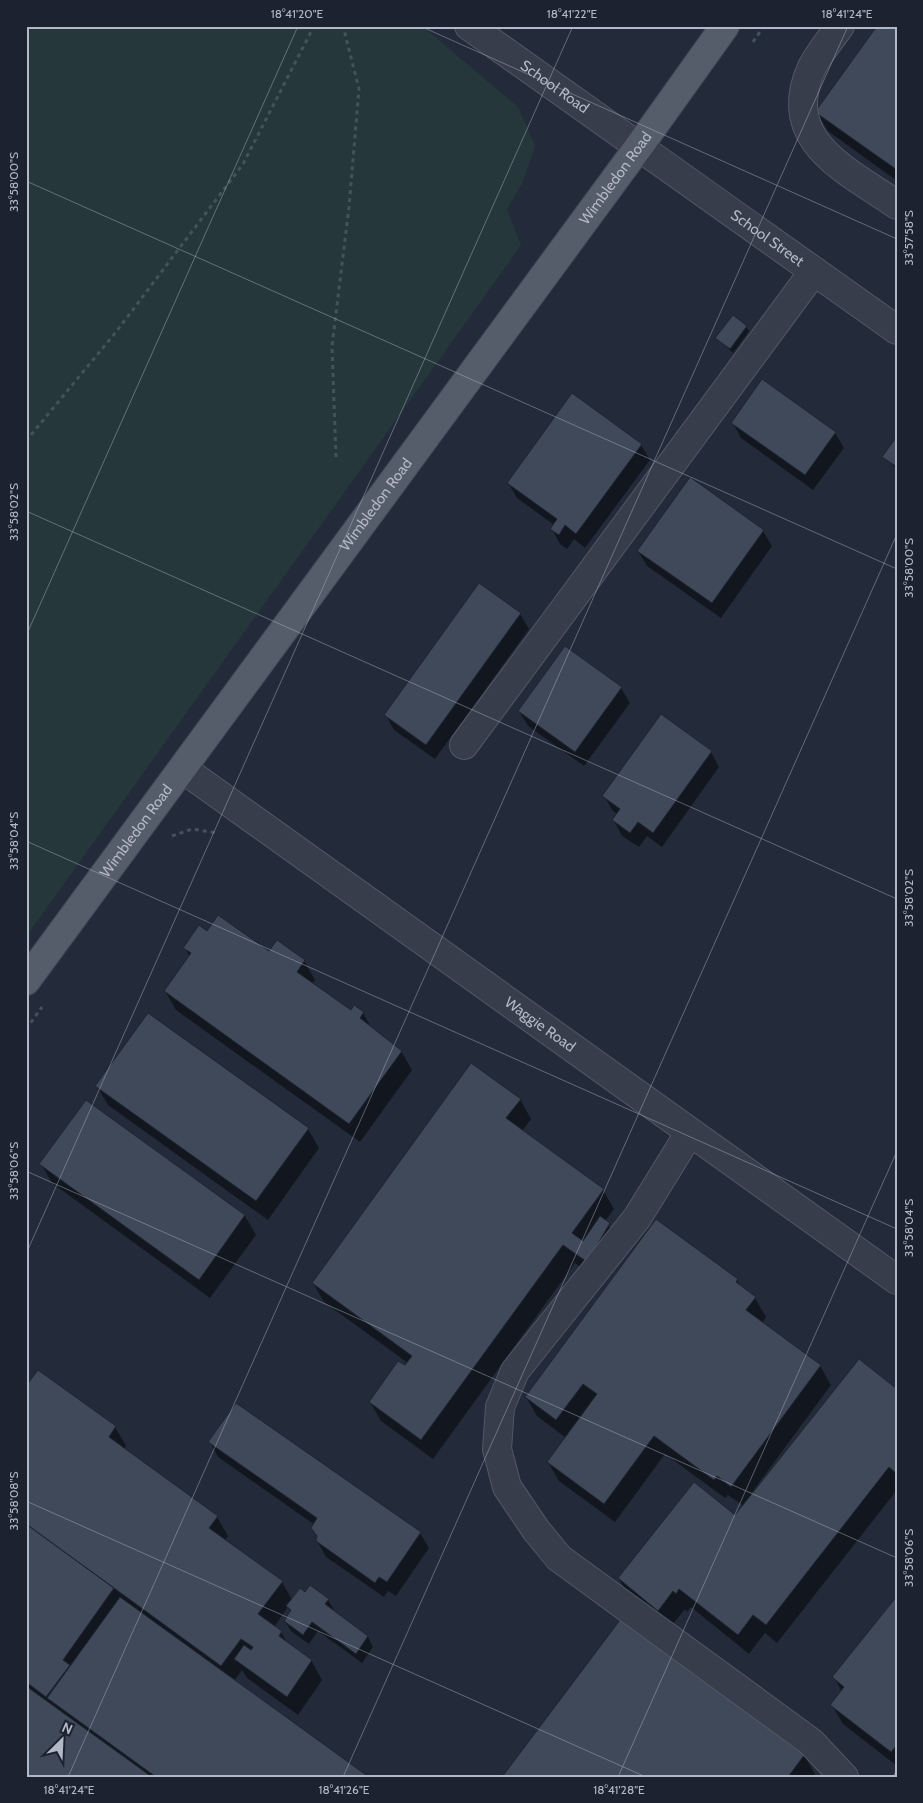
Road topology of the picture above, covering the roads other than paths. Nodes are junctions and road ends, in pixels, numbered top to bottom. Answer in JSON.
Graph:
{"nodes":[{"id":1,"x":470,"y":26,"type":"edge"},
{"id":2,"x":725,"y":26,"type":"edge"},
{"id":3,"x":840,"y":26,"type":"edge"},
{"id":4,"x":640,"y":146,"type":"junction"},
{"id":5,"x":897,"y":205,"type":"edge"},
{"id":6,"x":814,"y":271,"type":"junction"},
{"id":7,"x":897,"y":330,"type":"edge"},
{"id":8,"x":464,"y":745,"type":"dead end"},
{"id":9,"x":183,"y":769,"type":"junction"},
{"id":10,"x":26,"y":981,"type":"edge"},
{"id":11,"x":690,"y":1132,"type":"junction"},
{"id":12,"x":897,"y":1280,"type":"edge"},
{"id":13,"x":844,"y":1777,"type":"edge"}],
"edges":[{"from":1,"to":4,"type":"street","name":"School Road"},
{"from":2,"to":4,"type":"main road","name":"Wimbledon Road"},
{"from":3,"to":5,"type":"street"},
{"from":4,"to":6,"type":"street","name":"School Street"},
{"from":4,"to":9,"type":"main road","name":"Wimbledon Road"},
{"from":6,"to":7,"type":"street","name":"School Street"},
{"from":6,"to":8,"type":"street"},
{"from":9,"to":10,"type":"main road","name":"Wimbledon Road"},
{"from":9,"to":11,"type":"street","name":"Waggie Road"},
{"from":11,"to":12,"type":"street","name":"Waggie Road"},
{"from":11,"to":13,"type":"street"}]}
